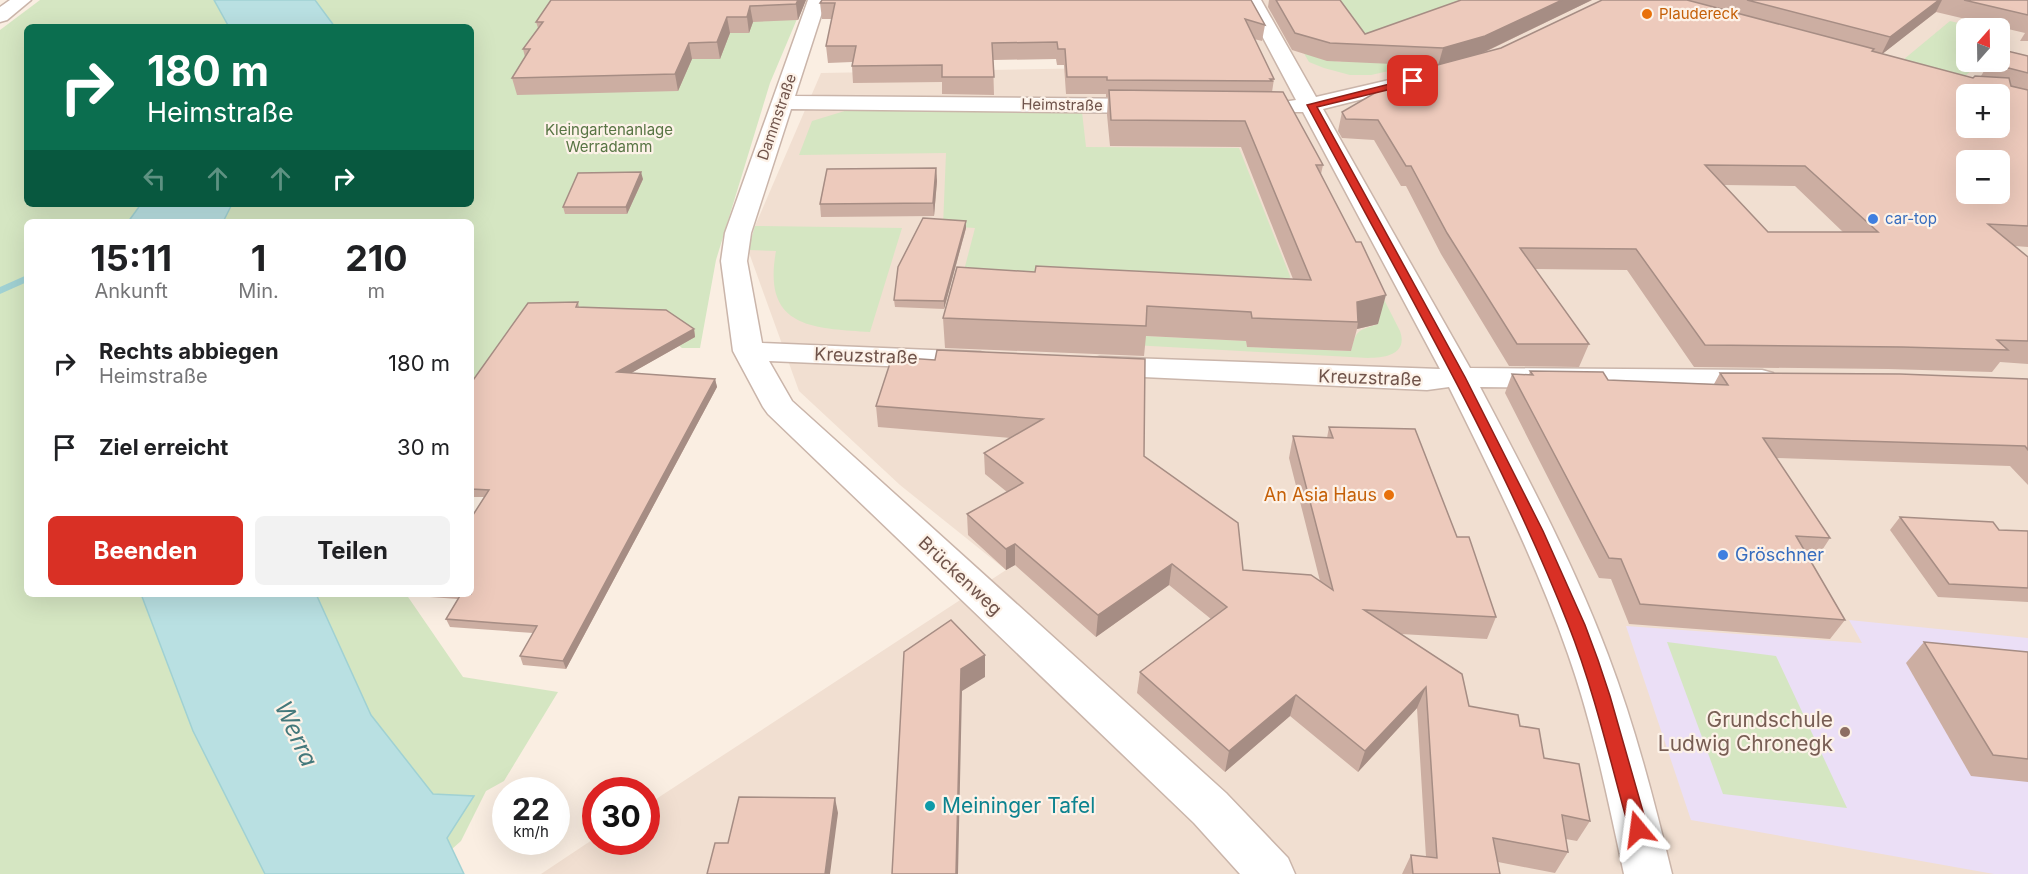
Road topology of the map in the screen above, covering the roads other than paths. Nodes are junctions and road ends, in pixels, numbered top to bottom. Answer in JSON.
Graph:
{"nodes":[{"id":1,"x":817,"y":0,"type":"edge"},
{"id":2,"x":1252,"y":0,"type":"edge"},
{"id":3,"x":1444,"y":73,"type":"edge"},
{"id":4,"x":782,"y":102,"type":"junction"},
{"id":5,"x":1311,"y":105,"type":"junction"},
{"id":6,"x":1171,"y":106,"type":"edge"},
{"id":7,"x":1266,"y":108,"type":"edge"},
{"id":8,"x":738,"y":233,"type":"joint"},
{"id":9,"x":748,"y":351,"type":"junction"},
{"id":10,"x":1010,"y":362,"type":"edge"},
{"id":11,"x":1070,"y":365,"type":"edge"},
{"id":12,"x":1459,"y":377,"type":"junction"},
{"id":13,"x":1792,"y":380,"type":"edge"},
{"id":14,"x":1271,"y":874,"type":"edge"},
{"id":15,"x":1648,"y":874,"type":"edge"}],
"edges":[{"from":1,"to":4,"type":"street","name":"Dammstraße"},
{"from":2,"to":5,"type":"street"},
{"from":3,"to":5,"type":"street"},
{"from":4,"to":6,"type":"street","name":"Heimstraße"},
{"from":4,"to":8,"type":"street","name":"Dammstraße"},
{"from":5,"to":7,"type":"street"},
{"from":5,"to":12,"type":"street"},
{"from":8,"to":9,"type":"street","name":"Brückenweg"},
{"from":9,"to":10,"type":"street","name":"Kreuzstraße"},
{"from":9,"to":14,"type":"street","name":"Brückenweg"},
{"from":11,"to":12,"type":"street","name":"Kreuzstraße"},
{"from":12,"to":13,"type":"street","name":"Kreuzstraße"},
{"from":12,"to":15,"type":"street"}]}
